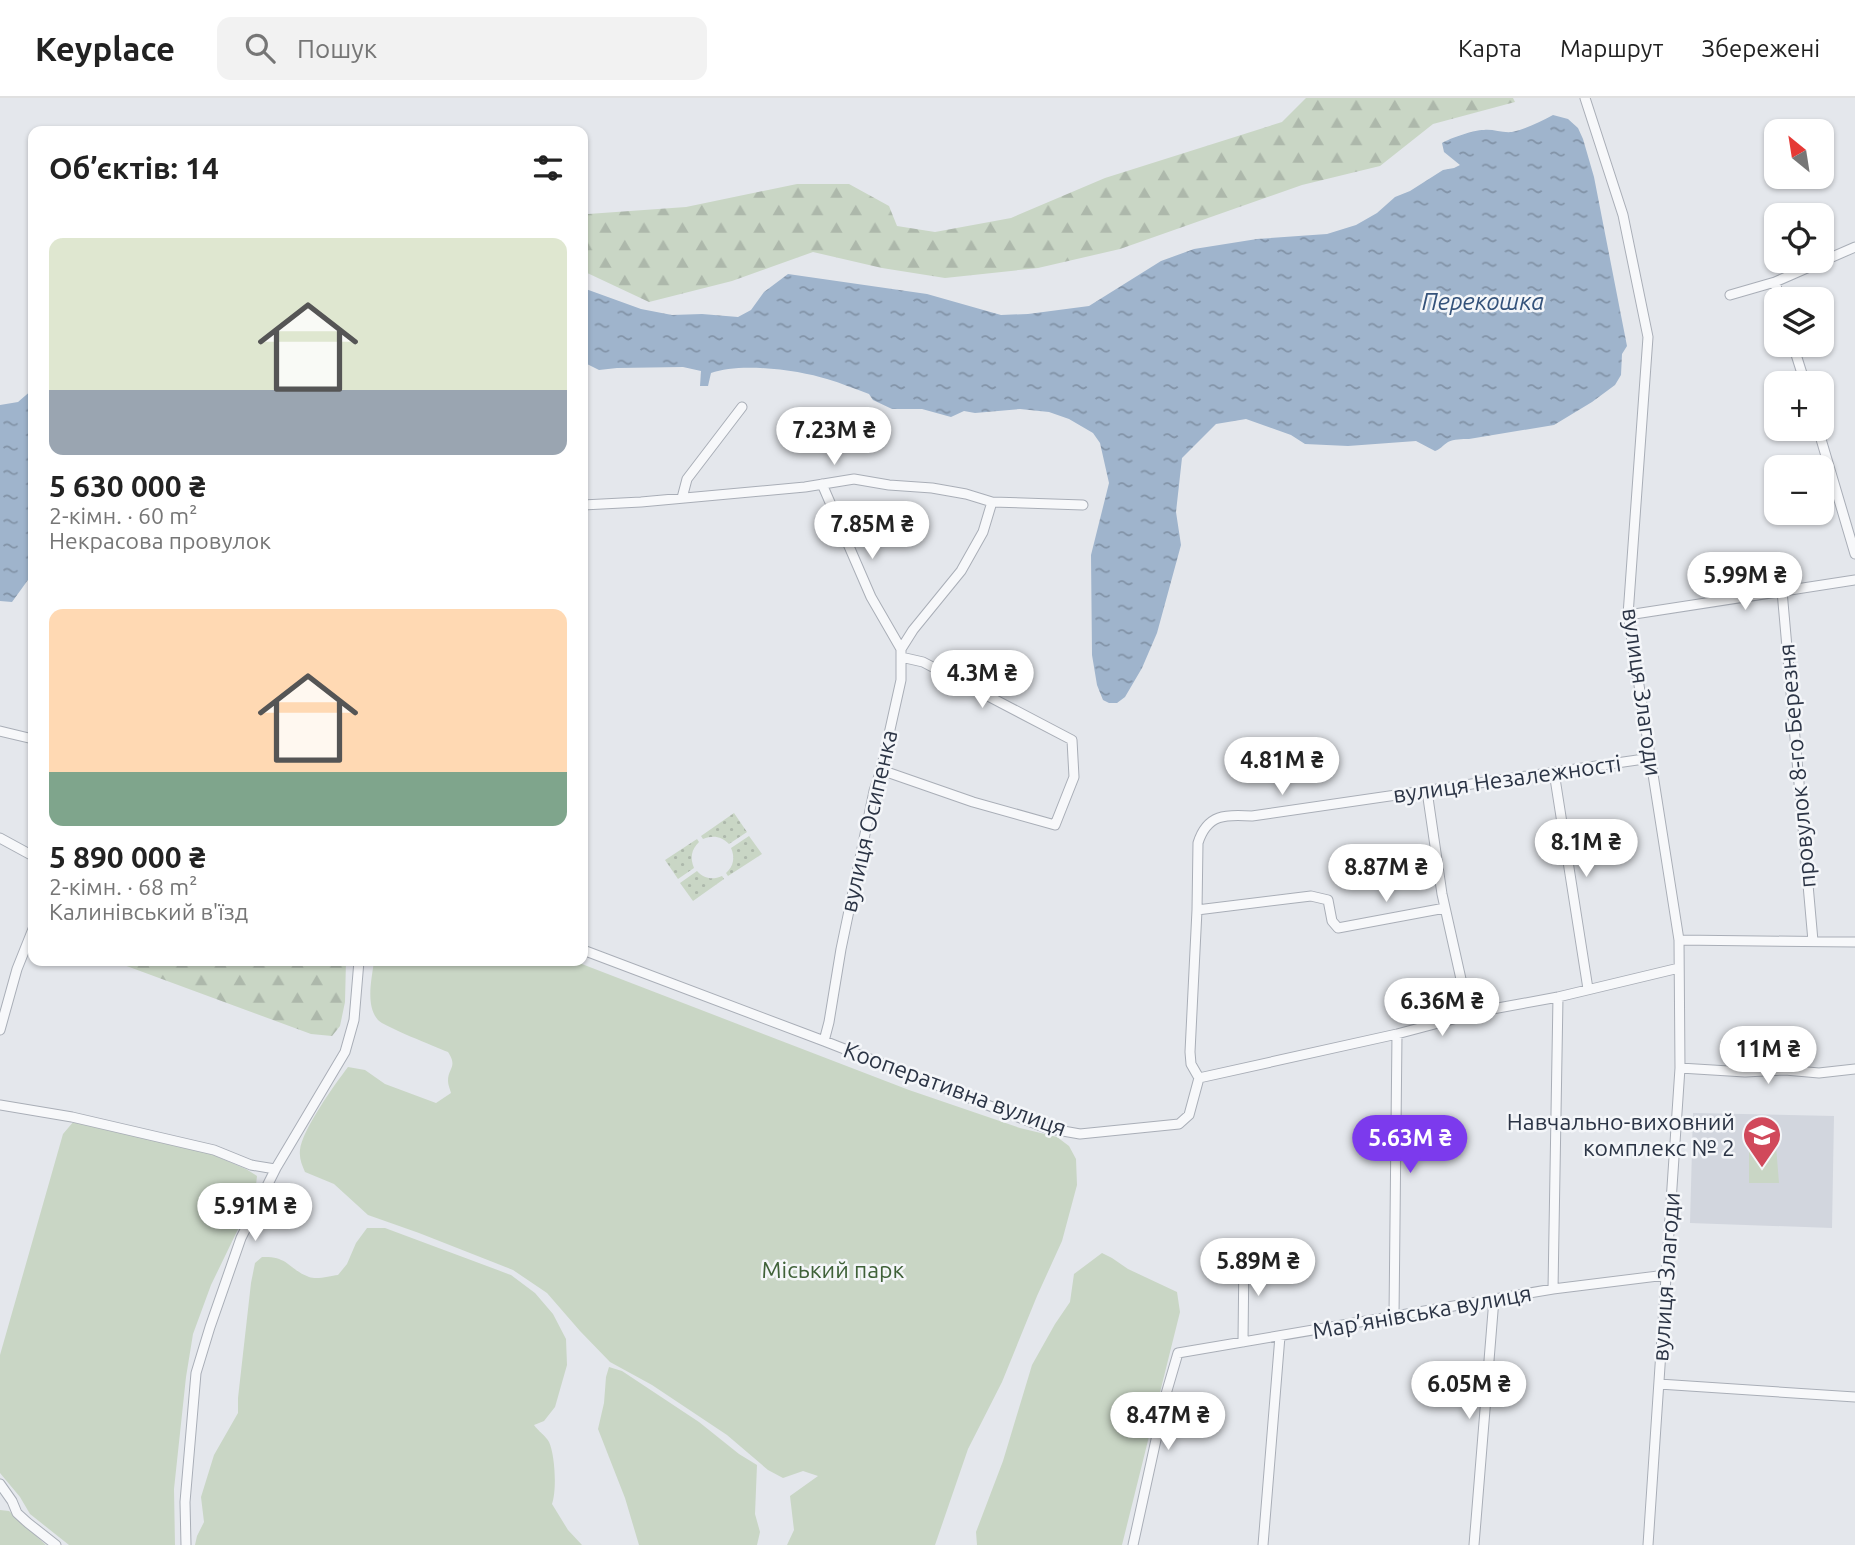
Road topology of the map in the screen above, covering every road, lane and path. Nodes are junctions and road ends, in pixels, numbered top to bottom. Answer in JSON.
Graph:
{"nodes":[{"id":1,"x":1585,"y":98,"type":"edge"},
{"id":2,"x":1855,"y":247,"type":"edge"},
{"id":3,"x":1775,"y":282,"type":"junction"},
{"id":4,"x":1776,"y":287,"type":"edge"},
{"id":5,"x":1730,"y":295,"type":"dead end"},
{"id":6,"x":742,"y":407,"type":"dead end"},
{"id":7,"x":1822,"y":441,"type":"edge"},
{"id":8,"x":822,"y":484,"type":"junction"},
{"id":9,"x":682,"y":498,"type":"junction"},
{"id":10,"x":992,"y":502,"type":"junction"},
{"id":11,"x":588,"y":505,"type":"edge"},
{"id":12,"x":1083,"y":505,"type":"dead end"},
{"id":13,"x":1855,"y":554,"type":"edge"},
{"id":14,"x":1855,"y":580,"type":"edge"},
{"id":15,"x":1782,"y":592,"type":"junction"},
{"id":16,"x":1628,"y":615,"type":"junction"},
{"id":17,"x":901,"y":653,"type":"junction"},
{"id":18,"x":0,"y":731,"type":"edge"},
{"id":19,"x":28,"y":738,"type":"edge"},
{"id":20,"x":1651,"y":758,"type":"junction"},
{"id":21,"x":881,"y":770,"type":"junction"},
{"id":22,"x":1554,"y":772,"type":"junction"},
{"id":23,"x":1427,"y":791,"type":"junction"},
{"id":24,"x":0,"y":838,"type":"edge"},
{"id":25,"x":28,"y":853,"type":"edge"},
{"id":26,"x":1445,"y":908,"type":"junction"},
{"id":27,"x":1197,"y":910,"type":"junction"},
{"id":28,"x":1679,"y":940,"type":"junction"},
{"id":29,"x":1813,"y":941,"type":"junction"},
{"id":30,"x":28,"y":942,"type":"edge"},
{"id":31,"x":1855,"y":942,"type":"edge"},
{"id":32,"x":588,"y":952,"type":"edge"},
{"id":33,"x":359,"y":966,"type":"edge"},
{"id":34,"x":1679,"y":968,"type":"junction"},
{"id":35,"x":1588,"y":989,"type":"junction"},
{"id":36,"x":1558,"y":997,"type":"junction"},
{"id":37,"x":1487,"y":1010,"type":"junction"},
{"id":38,"x":0,"y":1030,"type":"edge"},
{"id":39,"x":1397,"y":1034,"type":"junction"},
{"id":40,"x":824,"y":1041,"type":"junction"},
{"id":41,"x":1680,"y":1068,"type":"junction"},
{"id":42,"x":1855,"y":1069,"type":"edge"},
{"id":43,"x":1199,"y":1079,"type":"junction"},
{"id":44,"x":0,"y":1105,"type":"edge"},
{"id":45,"x":275,"y":1169,"type":"junction"},
{"id":46,"x":1244,"y":1254,"type":"dead end"},
{"id":47,"x":1666,"y":1275,"type":"junction"},
{"id":48,"x":1553,"y":1289,"type":"junction"},
{"id":49,"x":1494,"y":1299,"type":"junction"},
{"id":50,"x":1394,"y":1316,"type":"junction"},
{"id":51,"x":1280,"y":1336,"type":"junction"},
{"id":52,"x":1243,"y":1342,"type":"junction"},
{"id":53,"x":1659,"y":1384,"type":"junction"},
{"id":54,"x":1855,"y":1397,"type":"edge"},
{"id":55,"x":0,"y":1485,"type":"edge"},
{"id":56,"x":56,"y":1545,"type":"edge"},
{"id":57,"x":186,"y":1545,"type":"edge"},
{"id":58,"x":1133,"y":1545,"type":"edge"},
{"id":59,"x":1263,"y":1545,"type":"edge"},
{"id":60,"x":1474,"y":1545,"type":"edge"},
{"id":61,"x":1648,"y":1545,"type":"edge"}],
"edges":[{"from":1,"to":16,"type":"street","name":"вулиця Злагоди"},
{"from":2,"to":3,"type":"street"},
{"from":3,"to":4,"type":"street"},
{"from":3,"to":5,"type":"street"},
{"from":6,"to":9,"type":"street"},
{"from":7,"to":13,"type":"street"},
{"from":8,"to":9,"type":"street"},
{"from":8,"to":10,"type":"street"},
{"from":8,"to":17,"type":"street"},
{"from":9,"to":11,"type":"street"},
{"from":10,"to":12,"type":"street"},
{"from":10,"to":17,"type":"street"},
{"from":14,"to":15,"type":"street"},
{"from":15,"to":16,"type":"street"},
{"from":15,"to":29,"type":"street","name":"провулок 8-го Березня"},
{"from":16,"to":20,"type":"street","name":"вулиця Злагоди"},
{"from":17,"to":21,"type":"street","name":"вулиця Осипенка"},
{"from":17,"to":21,"type":"street"},
{"from":18,"to":19,"type":"street"},
{"from":20,"to":22,"type":"street","name":"вулиця Незалежності"},
{"from":20,"to":28,"type":"street","name":"вулиця Злагоди"},
{"from":21,"to":40,"type":"street","name":"вулиця Осипенка"},
{"from":22,"to":23,"type":"street","name":"вулиця Незалежності"},
{"from":22,"to":35,"type":"street"},
{"from":23,"to":26,"type":"street"},
{"from":23,"to":27,"type":"street","name":"вулиця Незалежності"},
{"from":24,"to":25,"type":"street"},
{"from":26,"to":27,"type":"street"},
{"from":26,"to":37,"type":"street"},
{"from":27,"to":43,"type":"street","name":"вулиця Незалежності"},
{"from":28,"to":29,"type":"street"},
{"from":28,"to":34,"type":"street","name":"вулиця Злагоди"},
{"from":29,"to":31,"type":"street"},
{"from":30,"to":38,"type":"street"},
{"from":32,"to":40,"type":"street","name":"Кооперативна вулиця"},
{"from":33,"to":45,"type":"street"},
{"from":34,"to":35,"type":"street"},
{"from":34,"to":41,"type":"street","name":"вулиця Злагоди"},
{"from":35,"to":36,"type":"street"},
{"from":36,"to":37,"type":"street"},
{"from":36,"to":48,"type":"street"},
{"from":37,"to":39,"type":"street"},
{"from":39,"to":43,"type":"street"},
{"from":39,"to":50,"type":"street"},
{"from":40,"to":43,"type":"street","name":"Кооперативна вулиця"},
{"from":41,"to":42,"type":"street"},
{"from":41,"to":47,"type":"street","name":"вулиця Злагоди"},
{"from":44,"to":45,"type":"street"},
{"from":45,"to":57,"type":"street"},
{"from":46,"to":52,"type":"street"},
{"from":47,"to":48,"type":"street","name":"Мар’янівська вулиця"},
{"from":47,"to":53,"type":"street","name":"вулиця Злагоди"},
{"from":48,"to":49,"type":"street","name":"Мар’янівська вулиця"},
{"from":49,"to":50,"type":"street","name":"Мар’янівська вулиця"},
{"from":49,"to":60,"type":"street"},
{"from":50,"to":51,"type":"street","name":"Мар’янівська вулиця"},
{"from":51,"to":52,"type":"street","name":"Мар’янівська вулиця"},
{"from":51,"to":59,"type":"street"},
{"from":52,"to":58,"type":"street","name":"Мар’янівська вулиця"},
{"from":53,"to":54,"type":"street"},
{"from":53,"to":61,"type":"street","name":"вулиця Злагоди"},
{"from":55,"to":56,"type":"street"}]}
